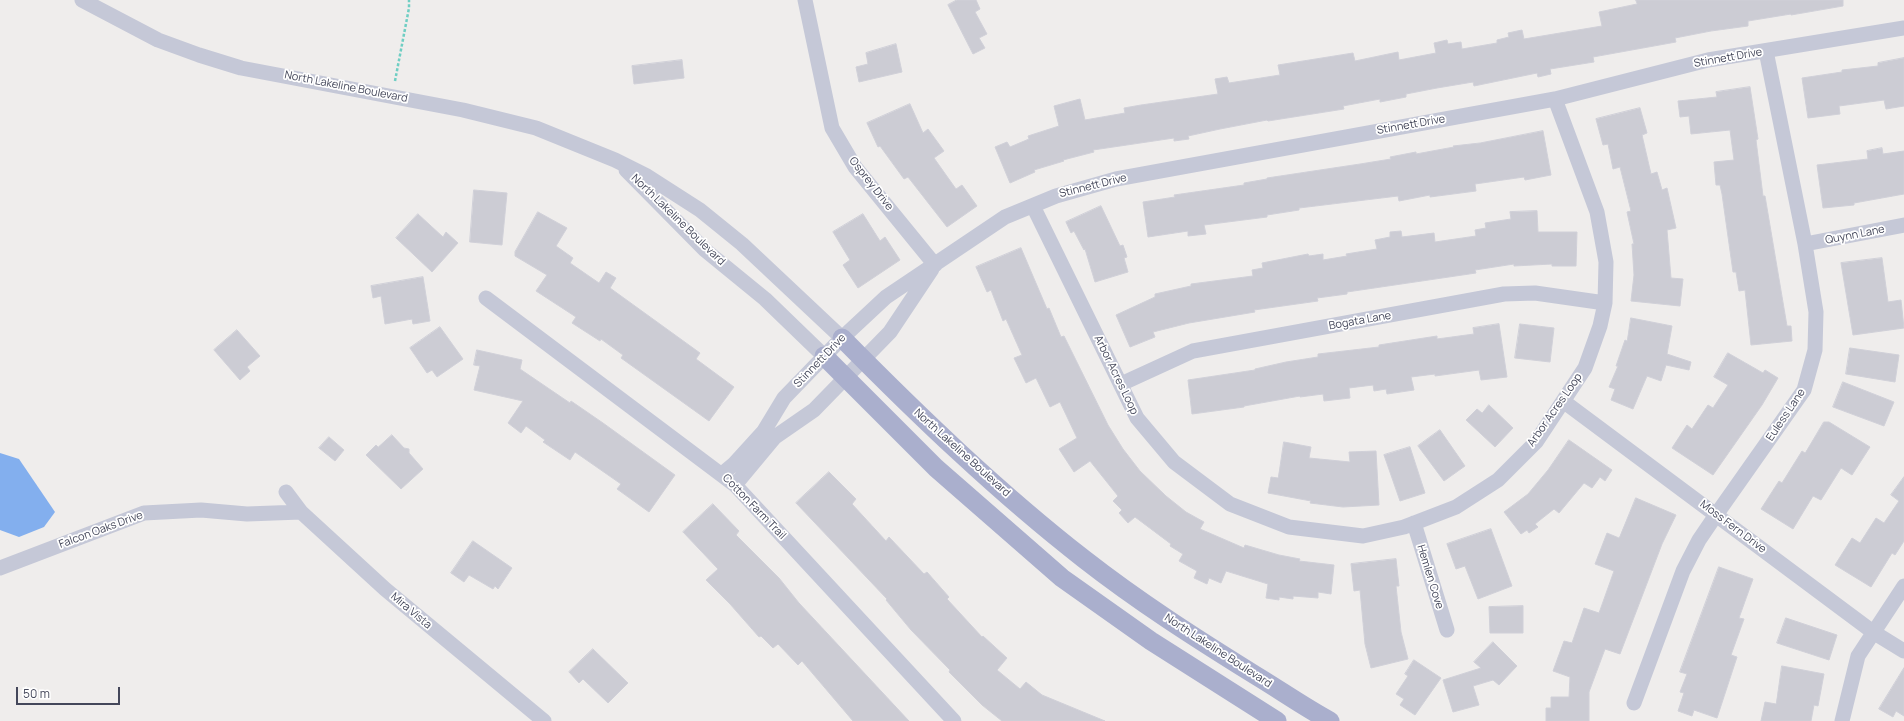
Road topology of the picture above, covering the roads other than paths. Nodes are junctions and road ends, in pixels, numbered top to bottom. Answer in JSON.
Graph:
{"nodes":[{"id":1,"x":82,"y":0,"type":"edge"},
{"id":2,"x":805,"y":0,"type":"edge"},
{"id":3,"x":1904,"y":28,"type":"edge"},
{"id":4,"x":1766,"y":51,"type":"junction"},
{"id":5,"x":1555,"y":99,"type":"junction"},
{"id":6,"x":615,"y":160,"type":"junction"},
{"id":7,"x":1033,"y":206,"type":"junction"},
{"id":8,"x":1904,"y":225,"type":"edge"},
{"id":9,"x":1805,"y":244,"type":"junction"},
{"id":10,"x":935,"y":264,"type":"junction"},
{"id":11,"x":486,"y":298,"type":"dead end"},
{"id":12,"x":1605,"y":303,"type":"junction"},
{"id":13,"x":842,"y":338,"type":"junction"},
{"id":14,"x":824,"y":356,"type":"junction"},
{"id":15,"x":863,"y":359,"type":"junction"},
{"id":16,"x":845,"y":380,"type":"junction"},
{"id":17,"x":1121,"y":384,"type":"junction"},
{"id":18,"x":1564,"y":402,"type":"junction"},
{"id":19,"x":722,"y":474,"type":"junction"},
{"id":20,"x":735,"y":485,"type":"junction"},
{"id":21,"x":286,"y":492,"type":"dead end"},
{"id":22,"x":301,"y":512,"type":"junction"},
{"id":23,"x":1716,"y":515,"type":"junction"},
{"id":24,"x":1414,"y":523,"type":"junction"},
{"id":25,"x":0,"y":568,"type":"edge"},
{"id":26,"x":1904,"y":586,"type":"edge"},
{"id":27,"x":1447,"y":630,"type":"dead end"},
{"id":28,"x":1873,"y":632,"type":"junction"},
{"id":29,"x":1904,"y":651,"type":"edge"},
{"id":30,"x":1634,"y":703,"type":"dead end"},
{"id":31,"x":544,"y":721,"type":"edge"},
{"id":32,"x":954,"y":721,"type":"edge"},
{"id":33,"x":1277,"y":721,"type":"edge"},
{"id":34,"x":1330,"y":721,"type":"edge"},
{"id":35,"x":1842,"y":721,"type":"edge"}],
"edges":[{"from":1,"to":6,"type":"street","name":"North Lakeline Boulevard"},
{"from":2,"to":10,"type":"street","name":"Osprey Drive"},
{"from":3,"to":4,"type":"street","name":"Stinnett Drive"},
{"from":4,"to":5,"type":"street","name":"Stinnett Drive"},
{"from":4,"to":9,"type":"street","name":"Euless Lane"},
{"from":5,"to":7,"type":"street","name":"Stinnett Drive"},
{"from":5,"to":12,"type":"street","name":"Arbor Acres Loop"},
{"from":6,"to":13,"type":"street","name":"North Lakeline Boulevard"},
{"from":6,"to":14,"type":"street","name":"North Lakeline Boulevard"},
{"from":7,"to":10,"type":"street","name":"Stinnett Drive"},
{"from":7,"to":17,"type":"street","name":"Arbor Acres Loop"},
{"from":8,"to":9,"type":"street","name":"Quynn Lane"},
{"from":9,"to":23,"type":"street","name":"Euless Lane"},
{"from":10,"to":13,"type":"street","name":"Stinnett Drive"},
{"from":10,"to":15,"type":"street","name":"Stinnett Drive"},
{"from":11,"to":19,"type":"street","name":"Cotton Farm Trail"},
{"from":12,"to":17,"type":"street","name":"Bogata Lane"},
{"from":12,"to":18,"type":"street","name":"Arbor Acres Loop"},
{"from":13,"to":14,"type":"street","name":"Stinnett Drive"},
{"from":13,"to":15,"type":"main road","name":"North Lakeline Boulevard"},
{"from":14,"to":16,"type":"main road","name":"North Lakeline Boulevard"},
{"from":14,"to":19,"type":"street","name":"Stinnett Drive"},
{"from":15,"to":16,"type":"street","name":"Stinnett Drive"},
{"from":15,"to":34,"type":"main road","name":"North Lakeline Boulevard"},
{"from":16,"to":20,"type":"street","name":"Stinnett Drive"},
{"from":16,"to":33,"type":"main road","name":"North Lakeline Boulevard"},
{"from":17,"to":24,"type":"street","name":"Arbor Acres Loop"},
{"from":18,"to":23,"type":"street","name":"Moss Fern Drive"},
{"from":18,"to":24,"type":"street","name":"Arbor Acres Loop"},
{"from":19,"to":20,"type":"street","name":"Cotton Farm Trail"},
{"from":20,"to":32,"type":"street","name":"Cotton Farm Trail"},
{"from":21,"to":22,"type":"street","name":"Mira Vista"},
{"from":22,"to":25,"type":"street","name":"Falcon Oaks Drive"},
{"from":22,"to":31,"type":"street","name":"Mira Vista"},
{"from":23,"to":28,"type":"street","name":"Moss Fern Drive"},
{"from":23,"to":30,"type":"street","name":"Euless Lane"},
{"from":24,"to":27,"type":"street","name":"Hemlen Cove"},
{"from":26,"to":28,"type":"street"},
{"from":28,"to":29,"type":"street","name":"Moss Fern Drive"},
{"from":28,"to":35,"type":"street"}]}
